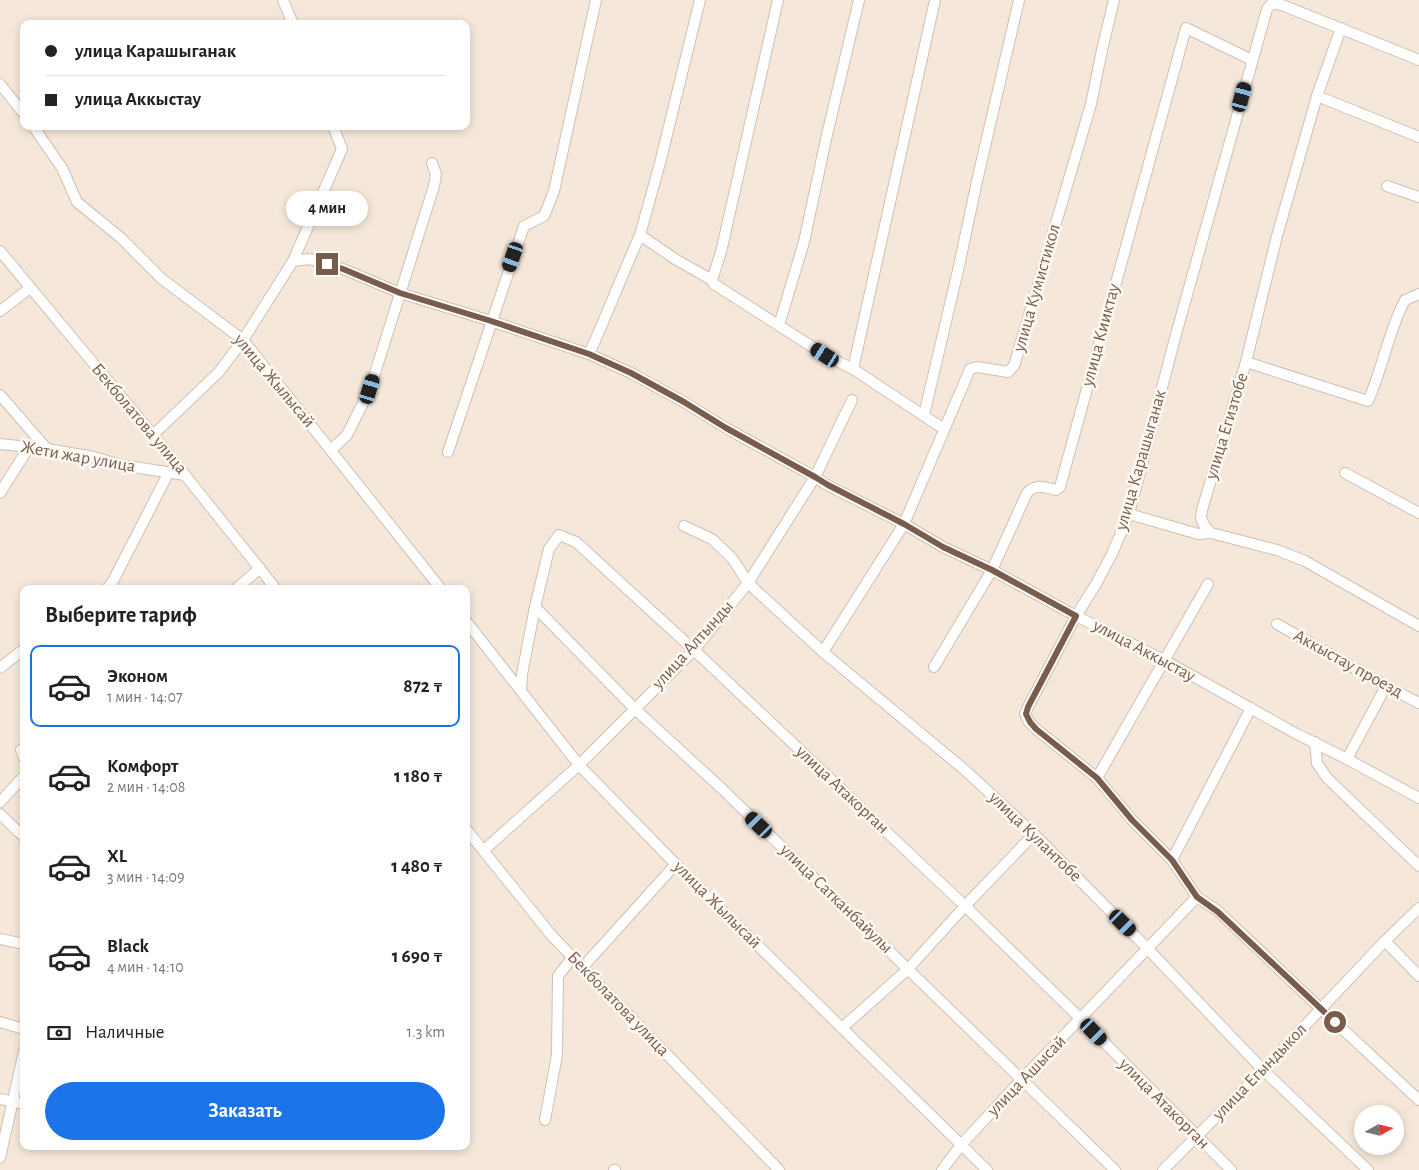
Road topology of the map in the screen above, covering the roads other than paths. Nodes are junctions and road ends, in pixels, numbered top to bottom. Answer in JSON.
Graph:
{"nodes":[{"id":1,"x":283,"y":0,"type":"edge"},
{"id":2,"x":596,"y":0,"type":"edge"},
{"id":3,"x":700,"y":0,"type":"edge"},
{"id":4,"x":778,"y":0,"type":"edge"},
{"id":5,"x":859,"y":0,"type":"edge"},
{"id":6,"x":935,"y":0,"type":"edge"},
{"id":7,"x":1019,"y":0,"type":"edge"},
{"id":8,"x":1114,"y":0,"type":"edge"},
{"id":9,"x":291,"y":20,"type":"edge"},
{"id":10,"x":1341,"y":28,"type":"junction"},
{"id":11,"x":1252,"y":60,"type":"junction"},
{"id":12,"x":1419,"y":60,"type":"edge"},
{"id":13,"x":0,"y":84,"type":"edge"},
{"id":14,"x":1317,"y":96,"type":"junction"},
{"id":15,"x":20,"y":109,"type":"edge"},
{"id":16,"x":36,"y":130,"type":"edge"},
{"id":17,"x":335,"y":130,"type":"edge"},
{"id":18,"x":1419,"y":137,"type":"edge"},
{"id":19,"x":432,"y":163,"type":"dead end"},
{"id":20,"x":1387,"y":186,"type":"dead end"},
{"id":21,"x":1419,"y":197,"type":"edge"},
{"id":22,"x":640,"y":235,"type":"junction"},
{"id":23,"x":0,"y":251,"type":"edge"},
{"id":24,"x":293,"y":262,"type":"junction"},
{"id":25,"x":712,"y":280,"type":"junction"},
{"id":26,"x":30,"y":288,"type":"junction"},
{"id":27,"x":400,"y":293,"type":"junction"},
{"id":28,"x":1419,"y":294,"type":"edge"},
{"id":29,"x":0,"y":312,"type":"edge"},
{"id":30,"x":491,"y":321,"type":"junction"},
{"id":31,"x":779,"y":324,"type":"junction"},
{"id":32,"x":243,"y":340,"type":"junction"},
{"id":33,"x":589,"y":354,"type":"junction"},
{"id":34,"x":1246,"y":362,"type":"junction"},
{"id":35,"x":853,"y":369,"type":"junction"},
{"id":36,"x":0,"y":395,"type":"edge"},
{"id":37,"x":852,"y":400,"type":"dead end"},
{"id":38,"x":924,"y":415,"type":"junction"},
{"id":39,"x":944,"y":429,"type":"junction"},
{"id":40,"x":154,"y":435,"type":"junction"},
{"id":41,"x":0,"y":444,"type":"edge"},
{"id":42,"x":29,"y":447,"type":"junction"},
{"id":43,"x":47,"y":449,"type":"junction"},
{"id":44,"x":331,"y":450,"type":"junction"},
{"id":45,"x":448,"y":452,"type":"dead end"},
{"id":46,"x":169,"y":472,"type":"junction"},
{"id":47,"x":1344,"y":473,"type":"dead end"},
{"id":48,"x":186,"y":475,"type":"junction"},
{"id":49,"x":815,"y":477,"type":"junction"},
{"id":50,"x":0,"y":493,"type":"edge"},
{"id":51,"x":1419,"y":513,"type":"edge"},
{"id":52,"x":1128,"y":514,"type":"junction"},
{"id":53,"x":904,"y":524,"type":"junction"},
{"id":54,"x":684,"y":526,"type":"dead end"},
{"id":55,"x":1211,"y":533,"type":"junction"},
{"id":56,"x":260,"y":568,"type":"junction"},
{"id":57,"x":992,"y":570,"type":"junction"},
{"id":58,"x":748,"y":583,"type":"junction"},
{"id":59,"x":1208,"y":584,"type":"dead end"},
{"id":60,"x":110,"y":585,"type":"edge"},
{"id":61,"x":241,"y":585,"type":"edge"},
{"id":62,"x":273,"y":585,"type":"edge"},
{"id":63,"x":438,"y":585,"type":"edge"},
{"id":64,"x":534,"y":608,"type":"junction"},
{"id":65,"x":1076,"y":616,"type":"junction"},
{"id":66,"x":1277,"y":624,"type":"dead end"},
{"id":67,"x":470,"y":626,"type":"edge"},
{"id":68,"x":1419,"y":626,"type":"edge"},
{"id":69,"x":694,"y":650,"type":"junction"},
{"id":70,"x":20,"y":652,"type":"edge"},
{"id":71,"x":823,"y":652,"type":"junction"},
{"id":72,"x":1164,"y":660,"type":"junction"},
{"id":73,"x":934,"y":667,"type":"dead end"},
{"id":74,"x":0,"y":668,"type":"edge"},
{"id":75,"x":1386,"y":686,"type":"junction"},
{"id":76,"x":521,"y":691,"type":"junction"},
{"id":77,"x":1419,"y":703,"type":"edge"},
{"id":78,"x":1251,"y":708,"type":"junction"},
{"id":79,"x":635,"y":709,"type":"junction"},
{"id":80,"x":1315,"y":742,"type":"junction"},
{"id":81,"x":1347,"y":759,"type":"junction"},
{"id":82,"x":579,"y":765,"type":"junction"},
{"id":83,"x":1097,"y":778,"type":"junction"},
{"id":84,"x":20,"y":780,"type":"edge"},
{"id":85,"x":1419,"y":798,"type":"edge"},
{"id":86,"x":0,"y":802,"type":"edge"},
{"id":87,"x":0,"y":814,"type":"edge"},
{"id":88,"x":20,"y":832,"type":"edge"},
{"id":89,"x":1034,"y":834,"type":"junction"},
{"id":90,"x":470,"y":841,"type":"edge"},
{"id":91,"x":484,"y":850,"type":"junction"},
{"id":92,"x":1172,"y":860,"type":"junction"},
{"id":93,"x":676,"y":864,"type":"junction"},
{"id":94,"x":1419,"y":866,"type":"edge"},
{"id":95,"x":1197,"y":897,"type":"junction"},
{"id":96,"x":965,"y":906,"type":"junction"},
{"id":97,"x":1419,"y":908,"type":"edge"},
{"id":98,"x":0,"y":939,"type":"edge"},
{"id":99,"x":1385,"y":941,"type":"junction"},
{"id":100,"x":20,"y":943,"type":"edge"},
{"id":101,"x":1147,"y":948,"type":"junction"},
{"id":102,"x":572,"y":958,"type":"junction"},
{"id":103,"x":582,"y":968,"type":"junction"},
{"id":104,"x":908,"y":969,"type":"junction"},
{"id":105,"x":1419,"y":976,"type":"edge"},
{"id":106,"x":1320,"y":1009,"type":"junction"},
{"id":107,"x":1081,"y":1019,"type":"junction"},
{"id":108,"x":0,"y":1022,"type":"edge"},
{"id":109,"x":842,"y":1028,"type":"junction"},
{"id":110,"x":20,"y":1029,"type":"edge"},
{"id":111,"x":20,"y":1069,"type":"edge"},
{"id":112,"x":1263,"y":1070,"type":"junction"},
{"id":113,"x":1022,"y":1080,"type":"junction"},
{"id":114,"x":0,"y":1099,"type":"edge"},
{"id":115,"x":1419,"y":1100,"type":"edge"},
{"id":116,"x":12,"y":1102,"type":"junction"},
{"id":117,"x":20,"y":1103,"type":"edge"},
{"id":118,"x":545,"y":1120,"type":"dead end"},
{"id":119,"x":1196,"y":1136,"type":"junction"},
{"id":120,"x":961,"y":1145,"type":"junction"},
{"id":121,"x":0,"y":1158,"type":"edge"},
{"id":122,"x":779,"y":1170,"type":"edge"},
{"id":123,"x":942,"y":1170,"type":"edge"},
{"id":124,"x":987,"y":1170,"type":"edge"},
{"id":125,"x":1115,"y":1170,"type":"edge"},
{"id":126,"x":1162,"y":1170,"type":"edge"},
{"id":127,"x":1231,"y":1170,"type":"edge"},
{"id":128,"x":1368,"y":1170,"type":"edge"}],
"edges":[{"from":1,"to":9,"type":"street"},
{"from":2,"to":30,"type":"street"},
{"from":3,"to":22,"type":"street"},
{"from":4,"to":25,"type":"street"},
{"from":5,"to":31,"type":"street"},
{"from":6,"to":35,"type":"street"},
{"from":7,"to":38,"type":"street"},
{"from":8,"to":39,"type":"street","name":"улица Кумистикол"},
{"from":10,"to":11,"type":"street","name":"улица Карашыганак"},
{"from":10,"to":12,"type":"street"},
{"from":10,"to":14,"type":"street","name":"улица Егизтобе"},
{"from":11,"to":52,"type":"street","name":"улица Карашыганак"},
{"from":11,"to":57,"type":"street","name":"улица Кииктау"},
{"from":13,"to":15,"type":"street"},
{"from":14,"to":18,"type":"street"},
{"from":14,"to":34,"type":"street","name":"улица Егизтобе"},
{"from":16,"to":32,"type":"street","name":"улица Жылысай"},
{"from":17,"to":24,"type":"street"},
{"from":19,"to":27,"type":"street"},
{"from":20,"to":21,"type":"street"},
{"from":22,"to":25,"type":"street"},
{"from":22,"to":33,"type":"street"},
{"from":23,"to":26,"type":"street","name":"Бекболатова улица"},
{"from":24,"to":27,"type":"street","name":"улица Аккыстау"},
{"from":24,"to":32,"type":"street"},
{"from":25,"to":31,"type":"street"},
{"from":26,"to":29,"type":"street"},
{"from":26,"to":40,"type":"street","name":"Бекболатова улица"},
{"from":27,"to":30,"type":"street","name":"улица Аккыстау"},
{"from":27,"to":44,"type":"street"},
{"from":28,"to":34,"type":"street"},
{"from":30,"to":33,"type":"street","name":"улица Аккыстау"},
{"from":30,"to":45,"type":"street"},
{"from":31,"to":35,"type":"street"},
{"from":32,"to":40,"type":"street"},
{"from":32,"to":44,"type":"street","name":"улица Жылысай"},
{"from":33,"to":49,"type":"street","name":"улица Аккыстау"},
{"from":34,"to":55,"type":"street","name":"улица Егизтобе"},
{"from":35,"to":38,"type":"street"},
{"from":36,"to":43,"type":"street"},
{"from":37,"to":49,"type":"street","name":"улица Алтынды"},
{"from":38,"to":39,"type":"street"},
{"from":39,"to":53,"type":"street","name":"улица Кумистикол"},
{"from":40,"to":48,"type":"street","name":"Бекболатова улица"},
{"from":41,"to":42,"type":"street","name":"Жети жар улица"},
{"from":42,"to":43,"type":"street","name":"Жети жар улица"},
{"from":42,"to":50,"type":"street"},
{"from":43,"to":46,"type":"street","name":"Жети жар улица"},
{"from":44,"to":63,"type":"street","name":"улица Жылысай"},
{"from":46,"to":48,"type":"street","name":"Жети жар улица"},
{"from":46,"to":60,"type":"street"},
{"from":47,"to":51,"type":"street"},
{"from":48,"to":56,"type":"street","name":"Бекболатова улица"},
{"from":49,"to":53,"type":"street","name":"улица Аккыстау"},
{"from":49,"to":58,"type":"street","name":"улица Алтынды"},
{"from":52,"to":55,"type":"street"},
{"from":52,"to":65,"type":"street","name":"улица Карашыганак"},
{"from":53,"to":57,"type":"street","name":"улица Аккыстау"},
{"from":53,"to":71,"type":"street","name":"улица Кумистикол"},
{"from":54,"to":58,"type":"street","name":"улица Кулантобе"},
{"from":55,"to":68,"type":"street"},
{"from":56,"to":61,"type":"street"},
{"from":56,"to":62,"type":"street","name":"Бекболатова улица"},
{"from":57,"to":65,"type":"street","name":"улица Аккыстау"},
{"from":57,"to":73,"type":"street","name":"улица Кииктау"},
{"from":58,"to":69,"type":"street","name":"улица Алтынды"},
{"from":58,"to":71,"type":"street","name":"улица Кулантобе"},
{"from":59,"to":72,"type":"street"},
{"from":64,"to":69,"type":"street","name":"улица Атакорган"},
{"from":64,"to":76,"type":"street","name":"улица Атакорган"},
{"from":64,"to":79,"type":"street","name":"улица Сатканбайулы"},
{"from":65,"to":72,"type":"street","name":"улица Аккыстау"},
{"from":65,"to":83,"type":"street","name":"улица Карашыганак"},
{"from":66,"to":75,"type":"street","name":"Аккыстау проезд"},
{"from":67,"to":76,"type":"street","name":"улица Жылысай"},
{"from":69,"to":79,"type":"street","name":"улица Алтынды"},
{"from":69,"to":96,"type":"street","name":"улица Атакорган"},
{"from":70,"to":74,"type":"street"},
{"from":71,"to":89,"type":"street","name":"улица Кулантобе"},
{"from":72,"to":78,"type":"street","name":"улица Аккыстау"},
{"from":72,"to":83,"type":"street"},
{"from":75,"to":77,"type":"street","name":"Аккыстау проезд"},
{"from":75,"to":81,"type":"street"},
{"from":76,"to":82,"type":"street","name":"улица Жылысай"},
{"from":78,"to":80,"type":"street","name":"улица Аккыстау"},
{"from":78,"to":92,"type":"street"},
{"from":79,"to":82,"type":"street","name":"улица Алтынды"},
{"from":79,"to":104,"type":"street","name":"улица Сатканбайулы"},
{"from":80,"to":81,"type":"street","name":"улица Аккыстау"},
{"from":80,"to":94,"type":"street"},
{"from":81,"to":85,"type":"street","name":"улица Аккыстау"},
{"from":82,"to":91,"type":"street","name":"улица Алтынды"},
{"from":82,"to":93,"type":"street","name":"улица Жылысай"},
{"from":83,"to":92,"type":"street","name":"улица Карашыганак"},
{"from":84,"to":86,"type":"street"},
{"from":87,"to":88,"type":"street"},
{"from":89,"to":96,"type":"street"},
{"from":89,"to":101,"type":"street","name":"улица Кулантобе"},
{"from":90,"to":91,"type":"street","name":"Бекболатова улица"},
{"from":91,"to":102,"type":"street","name":"Бекболатова улица"},
{"from":92,"to":95,"type":"street","name":"улица Карашыганак"},
{"from":93,"to":103,"type":"street"},
{"from":93,"to":109,"type":"street","name":"улица Жылысай"},
{"from":95,"to":101,"type":"street","name":"улица Ашысай"},
{"from":95,"to":106,"type":"street","name":"улица Карашыганак"},
{"from":96,"to":104,"type":"street"},
{"from":96,"to":107,"type":"street","name":"улица Атакорган"},
{"from":97,"to":99,"type":"street","name":"улица Егындыкол"},
{"from":98,"to":100,"type":"street"},
{"from":99,"to":105,"type":"street"},
{"from":99,"to":106,"type":"street","name":"улица Егындыкол"},
{"from":101,"to":107,"type":"street","name":"улица Ашысай"},
{"from":101,"to":112,"type":"street","name":"улица Кулантобе"},
{"from":102,"to":103,"type":"street","name":"Бекболатова улица"},
{"from":102,"to":118,"type":"street"},
{"from":103,"to":122,"type":"street","name":"Бекболатова улица"},
{"from":104,"to":109,"type":"street"},
{"from":104,"to":113,"type":"street","name":"улица Сатканбайулы"},
{"from":106,"to":112,"type":"street","name":"улица Егындыкол"},
{"from":106,"to":115,"type":"street","name":"улица Карашыганак"},
{"from":107,"to":113,"type":"street","name":"улица Ашысай"},
{"from":107,"to":119,"type":"street","name":"улица Атакорган"},
{"from":108,"to":110,"type":"street"},
{"from":109,"to":120,"type":"street","name":"улица Жылысай"},
{"from":111,"to":116,"type":"street"},
{"from":112,"to":119,"type":"street","name":"улица Егындыкол"},
{"from":112,"to":128,"type":"street","name":"улица Кулантобе"},
{"from":113,"to":120,"type":"street","name":"улица Ашысай"},
{"from":113,"to":125,"type":"street","name":"улица Сатканбайулы"},
{"from":114,"to":116,"type":"street"},
{"from":116,"to":117,"type":"street"},
{"from":116,"to":121,"type":"street"},
{"from":119,"to":126,"type":"street","name":"улица Егындыкол"},
{"from":119,"to":127,"type":"street","name":"улица Атакорган"},
{"from":120,"to":123,"type":"street","name":"улица Ашысай"},
{"from":120,"to":124,"type":"street","name":"улица Жылысай"}]}
